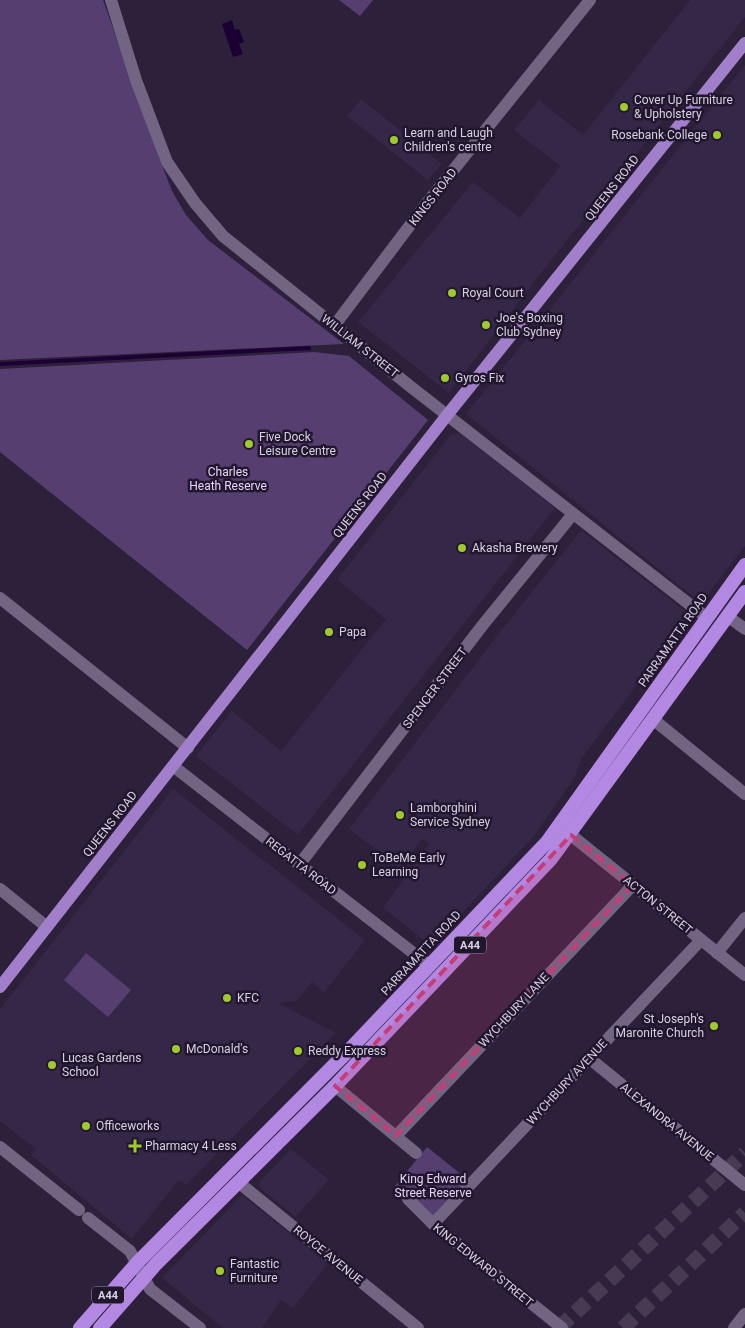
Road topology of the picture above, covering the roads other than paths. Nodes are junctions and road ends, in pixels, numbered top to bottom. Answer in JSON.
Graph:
{"nodes":[{"id":1,"x":111,"y":0,"type":"edge"},
{"id":2,"x":590,"y":0,"type":"edge"},
{"id":3,"x":745,"y":43,"type":"edge"},
{"id":4,"x":334,"y":326,"type":"junction"},
{"id":5,"x":448,"y":414,"type":"junction"},
{"id":6,"x":573,"y":514,"type":"junction"},
{"id":7,"x":745,"y":565,"type":"edge"},
{"id":8,"x":745,"y":592,"type":"edge"},
{"id":9,"x":0,"y":598,"type":"edge"},
{"id":10,"x":727,"y":616,"type":"junction"},
{"id":11,"x":707,"y":618,"type":"junction"},
{"id":12,"x":745,"y":629,"type":"edge"},
{"id":13,"x":654,"y":720,"type":"junction"},
{"id":14,"x":188,"y":748,"type":"junction"},
{"id":15,"x":173,"y":766,"type":"junction"},
{"id":16,"x":745,"y":794,"type":"edge"},
{"id":17,"x":571,"y":835,"type":"junction"},
{"id":18,"x":299,"y":865,"type":"junction"},
{"id":19,"x":633,"y":885,"type":"junction"},
{"id":20,"x":0,"y":889,"type":"edge"},
{"id":21,"x":745,"y":918,"type":"edge"},
{"id":22,"x":47,"y":927,"type":"junction"},
{"id":23,"x":701,"y":940,"type":"junction"},
{"id":24,"x":717,"y":953,"type":"junction"},
{"id":25,"x":430,"y":966,"type":"junction"},
{"id":26,"x":745,"y":975,"type":"edge"},
{"id":27,"x":0,"y":988,"type":"edge"},
{"id":28,"x":589,"y":1058,"type":"junction"},
{"id":29,"x":335,"y":1086,"type":"junction"},
{"id":30,"x":396,"y":1136,"type":"junction"},
{"id":31,"x":0,"y":1147,"type":"edge"},
{"id":32,"x":416,"y":1153,"type":"dead end"},
{"id":33,"x":238,"y":1182,"type":"junction"},
{"id":34,"x":745,"y":1185,"type":"edge"},
{"id":35,"x":408,"y":1199,"type":"dead end"},
{"id":36,"x":433,"y":1224,"type":"junction"},
{"id":37,"x":137,"y":1263,"type":"junction"},
{"id":38,"x":144,"y":1277,"type":"junction"},
{"id":39,"x":745,"y":1314,"type":"edge"},
{"id":40,"x":80,"y":1328,"type":"edge"},
{"id":41,"x":100,"y":1328,"type":"edge"},
{"id":42,"x":200,"y":1328,"type":"edge"},
{"id":43,"x":418,"y":1328,"type":"edge"},
{"id":44,"x":562,"y":1328,"type":"edge"},
{"id":45,"x":734,"y":1328,"type":"edge"}],
"edges":[{"from":1,"to":4,"type":"street","name":"WILLIAM STREET"},
{"from":2,"to":4,"type":"street","name":"KINGS ROAD"},
{"from":3,"to":5,"type":"main road","name":"QUEENS ROAD"},
{"from":4,"to":5,"type":"street","name":"WILLIAM STREET"},
{"from":5,"to":6,"type":"street","name":"WILLIAM STREET"},
{"from":5,"to":14,"type":"main road","name":"QUEENS ROAD"},
{"from":6,"to":11,"type":"street","name":"WILLIAM STREET"},
{"from":6,"to":18,"type":"street","name":"SPENCER STREET"},
{"from":7,"to":11,"type":"highway","name":"PARRAMATTA ROAD","number":"A44"},
{"from":8,"to":10,"type":"highway","number":"A44"},
{"from":9,"to":14,"type":"street"},
{"from":10,"to":12,"type":"street"},
{"from":10,"to":13,"type":"highway","number":"A44"},
{"from":11,"to":25,"type":"highway","name":"PARRAMATTA ROAD","number":"A44"},
{"from":13,"to":16,"type":"street"},
{"from":13,"to":17,"type":"highway","number":"A44"},
{"from":14,"to":15,"type":"main road","name":"QUEENS ROAD"},
{"from":15,"to":18,"type":"street","name":"REGATTA ROAD"},
{"from":15,"to":22,"type":"main road","name":"QUEENS ROAD"},
{"from":17,"to":19,"type":"street","name":"ACTON STREET"},
{"from":17,"to":29,"type":"highway","number":"A44"},
{"from":18,"to":25,"type":"street","name":"REGATTA ROAD"},
{"from":19,"to":23,"type":"street","name":"ACTON STREET"},
{"from":19,"to":30,"type":"street","name":"WYCHBURY LANE"},
{"from":20,"to":22,"type":"street"},
{"from":21,"to":24,"type":"street"},
{"from":22,"to":27,"type":"main road","name":"QUEENS ROAD"},
{"from":23,"to":24,"type":"street","name":"ACTON STREET"},
{"from":23,"to":28,"type":"street","name":"WYCHBURY AVENUE"},
{"from":24,"to":26,"type":"street","name":"ACTON STREET"},
{"from":25,"to":37,"type":"highway","name":"PARRAMATTA ROAD","number":"A44"},
{"from":28,"to":34,"type":"street","name":"ALEXANDRA AVENUE"},
{"from":28,"to":36,"type":"street","name":"WYCHBURY AVENUE"},
{"from":29,"to":30,"type":"street"},
{"from":29,"to":33,"type":"highway","number":"A44"},
{"from":30,"to":32,"type":"street"},
{"from":31,"to":37,"type":"street"},
{"from":33,"to":38,"type":"highway","number":"A44"},
{"from":33,"to":43,"type":"street","name":"ROYCE AVENUE"},
{"from":35,"to":36,"type":"street","name":"KING EDWARD STREET"},
{"from":36,"to":44,"type":"street","name":"KING EDWARD STREET"},
{"from":37,"to":38,"type":"street"},
{"from":37,"to":40,"type":"highway","name":"PARRAMATTA ROAD","number":"A44"},
{"from":38,"to":41,"type":"highway","number":"A44"},
{"from":38,"to":42,"type":"street"},
{"from":39,"to":45,"type":"street"}]}
